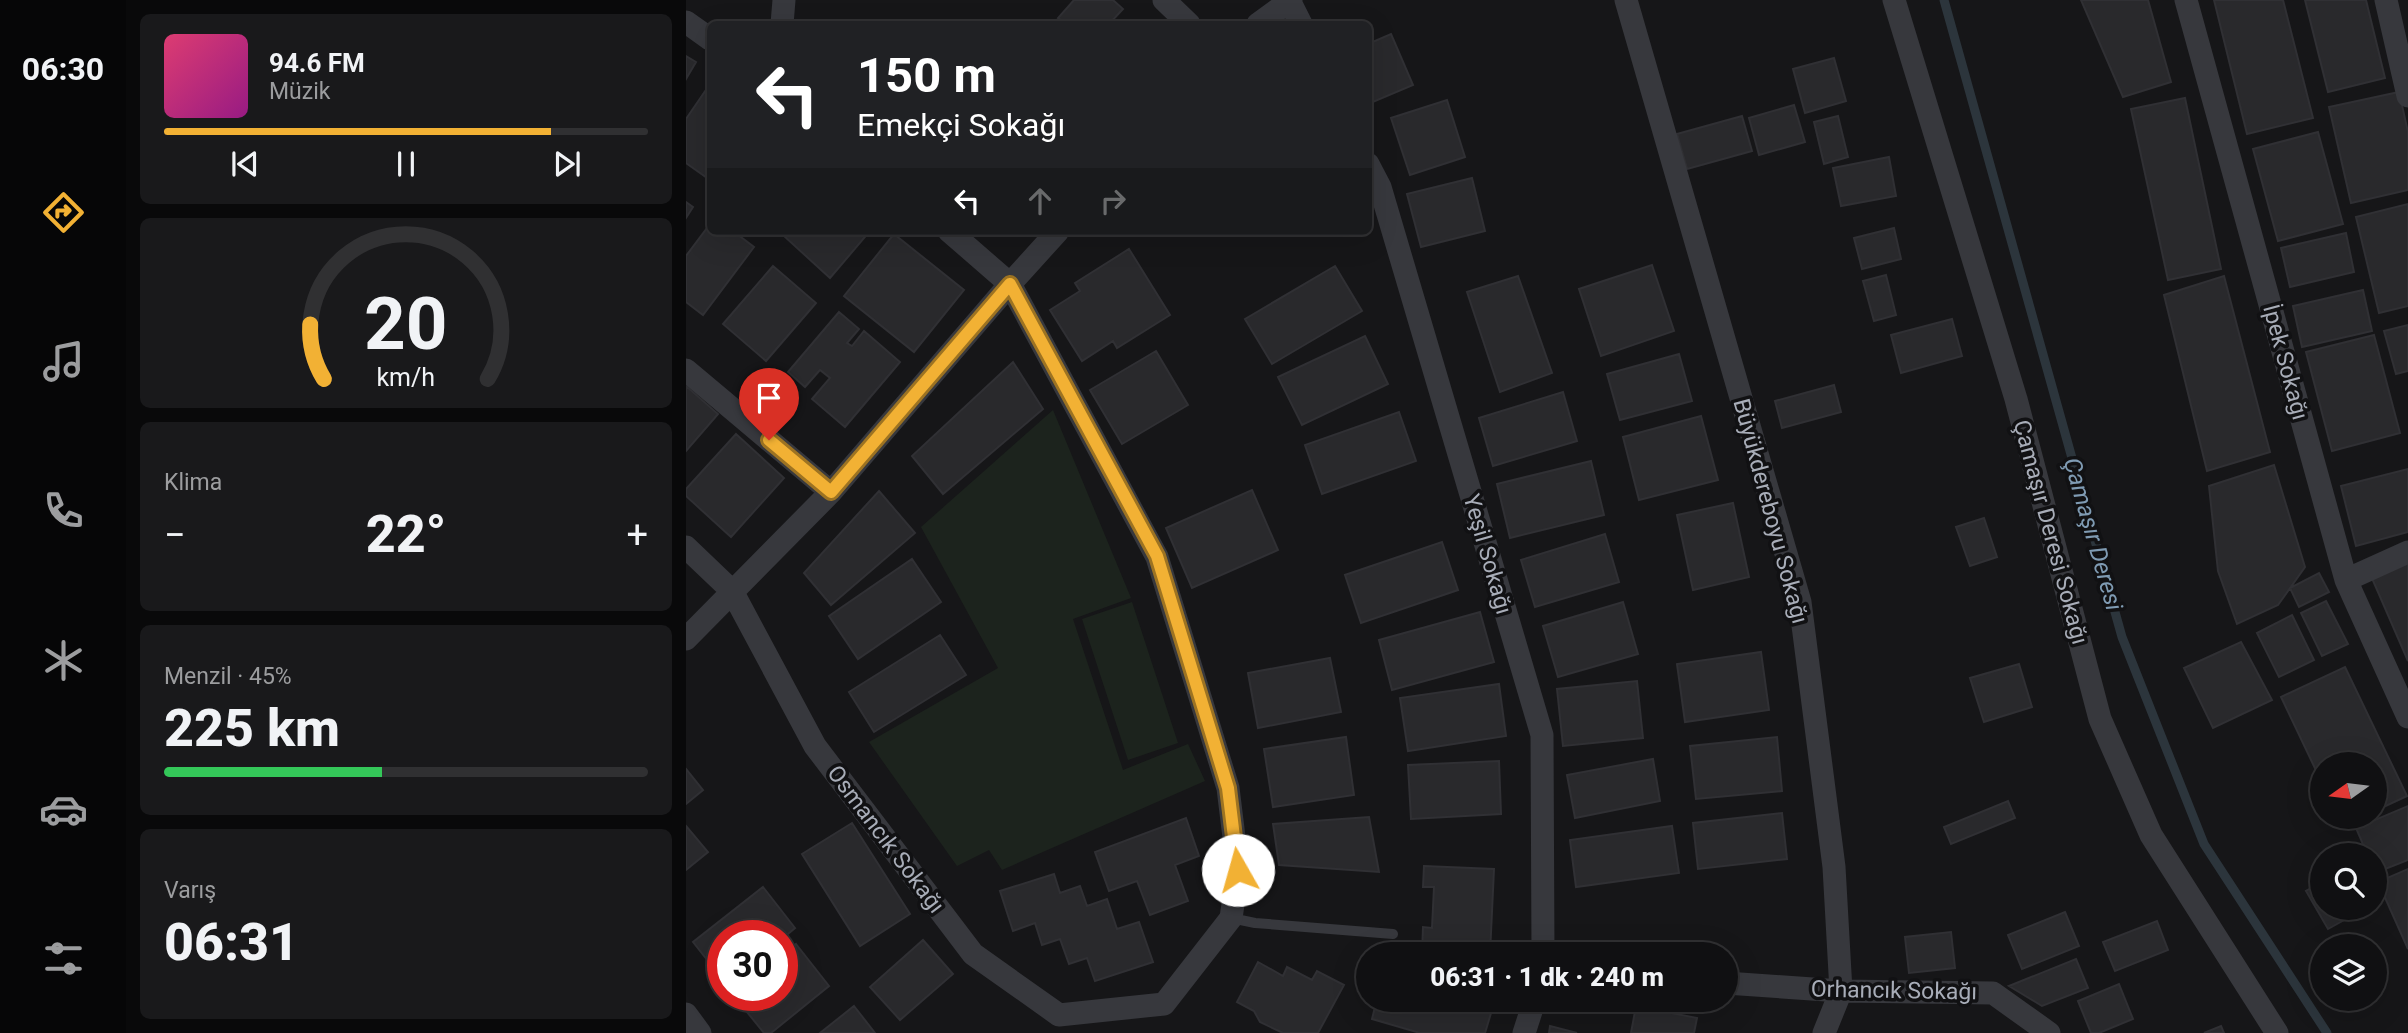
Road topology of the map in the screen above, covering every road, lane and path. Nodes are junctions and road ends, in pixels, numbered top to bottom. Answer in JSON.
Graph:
{"nodes":[{"id":1,"x":784,"y":0,"type":"edge"},
{"id":2,"x":1164,"y":0,"type":"edge"},
{"id":3,"x":1290,"y":0,"type":"edge"},
{"id":4,"x":1626,"y":0,"type":"edge"},
{"id":5,"x":1894,"y":0,"type":"edge"},
{"id":6,"x":2186,"y":0,"type":"edge"},
{"id":7,"x":2385,"y":0,"type":"edge"},
{"id":8,"x":782,"y":21,"type":"edge"},
{"id":9,"x":1186,"y":21,"type":"edge"},
{"id":10,"x":1262,"y":21,"type":"edge"},
{"id":11,"x":1300,"y":21,"type":"edge"},
{"id":12,"x":686,"y":22,"type":"edge"},
{"id":13,"x":707,"y":37,"type":"edge"},
{"id":14,"x":2408,"y":96,"type":"edge"},
{"id":15,"x":1372,"y":172,"type":"edge"},
{"id":16,"x":953,"y":235,"type":"edge"},
{"id":17,"x":1054,"y":235,"type":"edge"},
{"id":18,"x":1010,"y":284,"type":"junction"},
{"id":19,"x":686,"y":370,"type":"edge"},
{"id":20,"x":831,"y":492,"type":"junction"},
{"id":21,"x":686,"y":547,"type":"edge"},
{"id":22,"x":2408,"y":552,"type":"edge"},
{"id":23,"x":2346,"y":580,"type":"junction"},
{"id":24,"x":732,"y":591,"type":"junction"},
{"id":25,"x":686,"y":639,"type":"edge"},
{"id":26,"x":2408,"y":717,"type":"edge"},
{"id":27,"x":1231,"y":918,"type":"junction"},
{"id":28,"x":1393,"y":934,"type":"dead end"},
{"id":29,"x":1543,"y":942,"type":"edge"},
{"id":30,"x":1738,"y":985,"type":"edge"},
{"id":31,"x":1841,"y":991,"type":"junction"},
{"id":32,"x":1531,"y":1012,"type":"edge"},
{"id":33,"x":686,"y":1014,"type":"edge"},
{"id":34,"x":700,"y":1033,"type":"edge"},
{"id":35,"x":1524,"y":1033,"type":"edge"},
{"id":36,"x":1824,"y":1033,"type":"edge"},
{"id":37,"x":2049,"y":1033,"type":"edge"},
{"id":38,"x":2277,"y":1033,"type":"edge"}],
"edges":[{"from":1,"to":8,"type":"street"},
{"from":2,"to":9,"type":"street"},
{"from":3,"to":10,"type":"street"},
{"from":3,"to":11,"type":"street"},
{"from":4,"to":31,"type":"street","name":"Büyükdereboyu Sokağı"},
{"from":5,"to":38,"type":"street","name":"Çamaşır Deresi Sokağı"},
{"from":6,"to":23,"type":"street","name":"İpek Sokağı"},
{"from":7,"to":14,"type":"street"},
{"from":12,"to":13,"type":"street"},
{"from":15,"to":29,"type":"street","name":"Yeşil Sokağı"},
{"from":16,"to":18,"type":"street"},
{"from":17,"to":18,"type":"street"},
{"from":18,"to":20,"type":"street"},
{"from":18,"to":27,"type":"street"},
{"from":19,"to":20,"type":"street"},
{"from":20,"to":24,"type":"street"},
{"from":21,"to":24,"type":"street","name":"Osmancık Sokağı"},
{"from":22,"to":23,"type":"street"},
{"from":23,"to":26,"type":"street","name":"İpek Sokağı"},
{"from":24,"to":25,"type":"street"},
{"from":24,"to":27,"type":"street","name":"Osmancık Sokağı"},
{"from":27,"to":28,"type":"lane"},
{"from":30,"to":31,"type":"street","name":"Orhancık Sokağı"},
{"from":31,"to":36,"type":"street","name":"Büyükdereboyu Sokağı"},
{"from":31,"to":37,"type":"street","name":"Orhancık Sokağı"},
{"from":32,"to":35,"type":"street"},
{"from":33,"to":34,"type":"street"}]}
